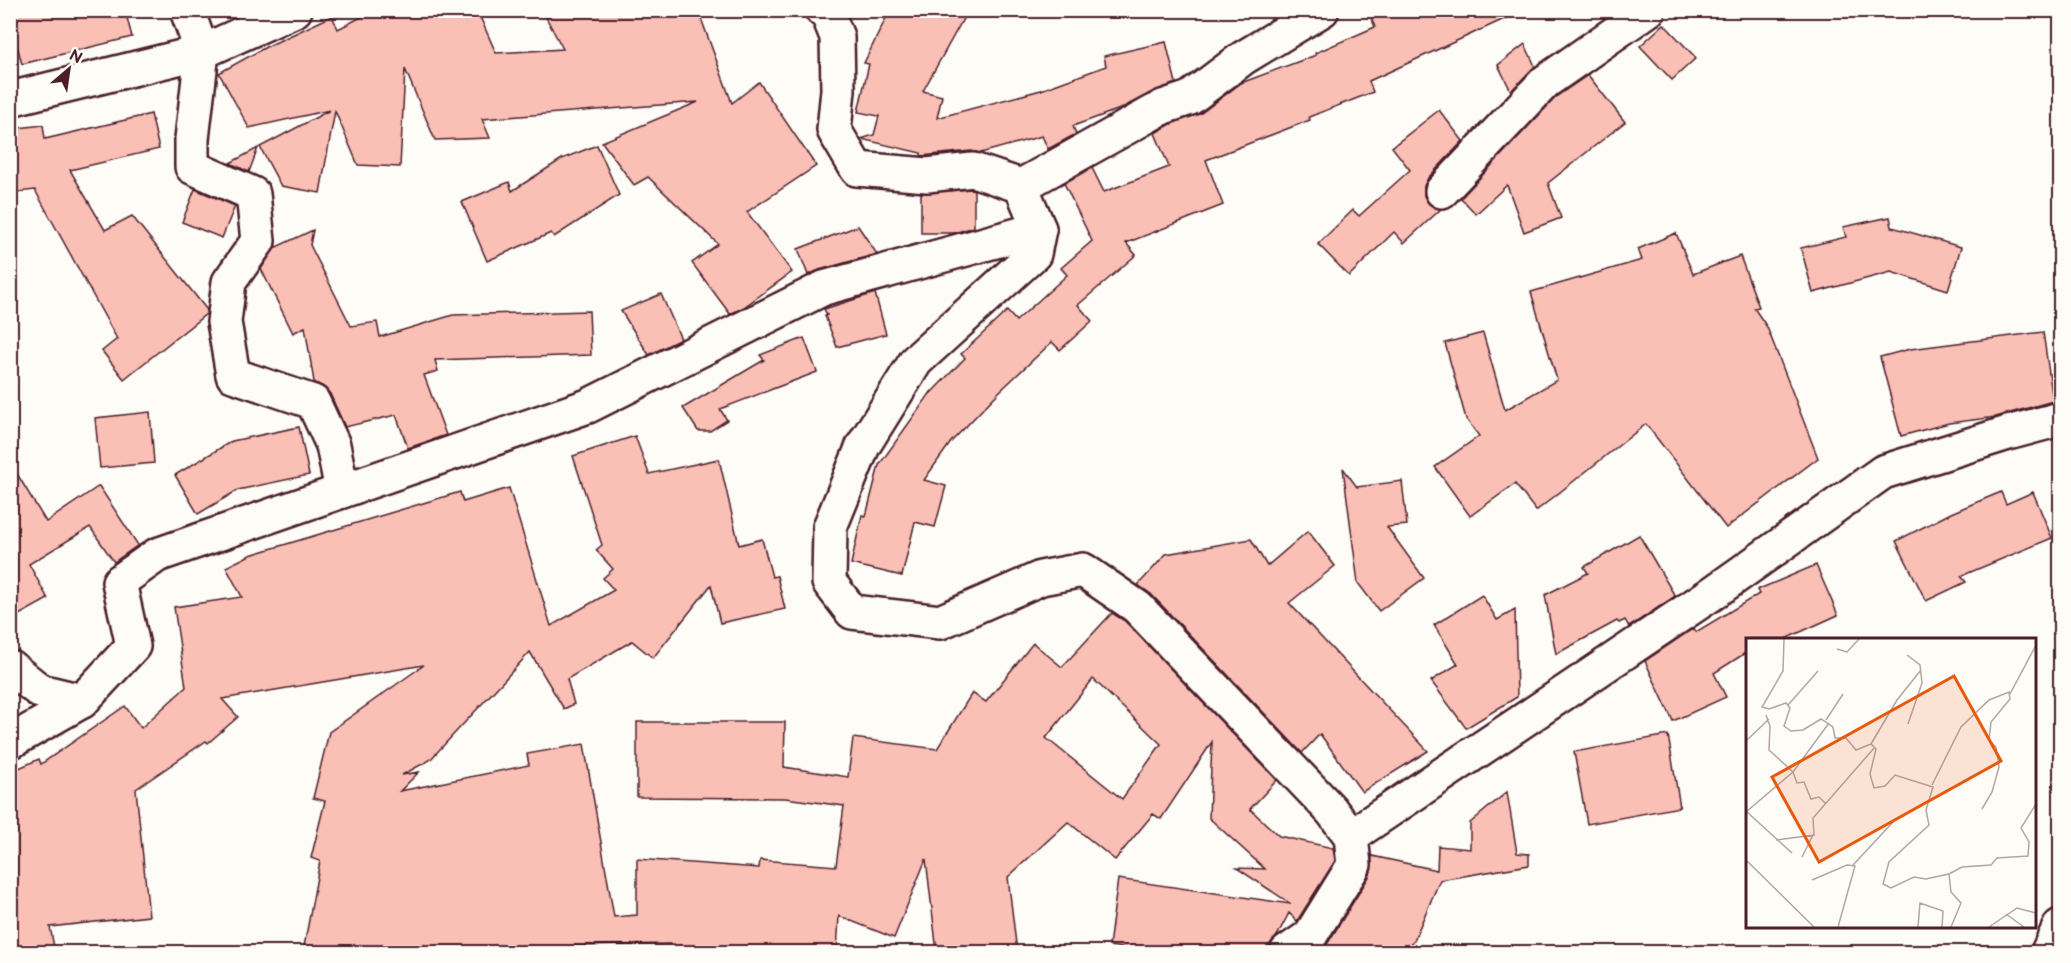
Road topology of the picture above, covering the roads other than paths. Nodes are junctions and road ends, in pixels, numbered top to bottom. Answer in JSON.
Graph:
{"nodes":[{"id":1,"x":187,"y":10,"type":"edge"},
{"id":2,"x":295,"y":10,"type":"edge"},
{"id":3,"x":822,"y":10,"type":"edge"},
{"id":4,"x":1322,"y":10,"type":"edge"},
{"id":5,"x":1648,"y":10,"type":"edge"},
{"id":6,"x":202,"y":52,"type":"junction"},
{"id":7,"x":10,"y":99,"type":"edge"},
{"id":8,"x":1021,"y":186,"type":"junction"},
{"id":9,"x":1442,"y":191,"type":"dead end"},
{"id":10,"x":1039,"y":229,"type":"junction"},
{"id":11,"x":2061,"y":419,"type":"edge"},
{"id":12,"x":342,"y":491,"type":"junction"},
{"id":13,"x":10,"y":667,"type":"edge"},
{"id":14,"x":82,"y":700,"type":"junction"},
{"id":15,"x":10,"y":742,"type":"edge"},
{"id":16,"x":1351,"y":836,"type":"junction"},
{"id":17,"x":2061,"y":926,"type":"edge"},
{"id":18,"x":1287,"y":952,"type":"edge"},
{"id":19,"x":2048,"y":952,"type":"edge"}],
"edges":[{"from":1,"to":6,"type":"street"},
{"from":2,"to":6,"type":"street"},
{"from":3,"to":8,"type":"street"},
{"from":4,"to":8,"type":"street"},
{"from":5,"to":9,"type":"street"},
{"from":6,"to":7,"type":"street"},
{"from":6,"to":12,"type":"street"},
{"from":8,"to":10,"type":"street"},
{"from":10,"to":12,"type":"street"},
{"from":10,"to":16,"type":"street"},
{"from":11,"to":16,"type":"street"},
{"from":12,"to":14,"type":"street"},
{"from":13,"to":14,"type":"street"},
{"from":14,"to":15,"type":"street"},
{"from":16,"to":18,"type":"street"},
{"from":17,"to":19,"type":"street"}]}
